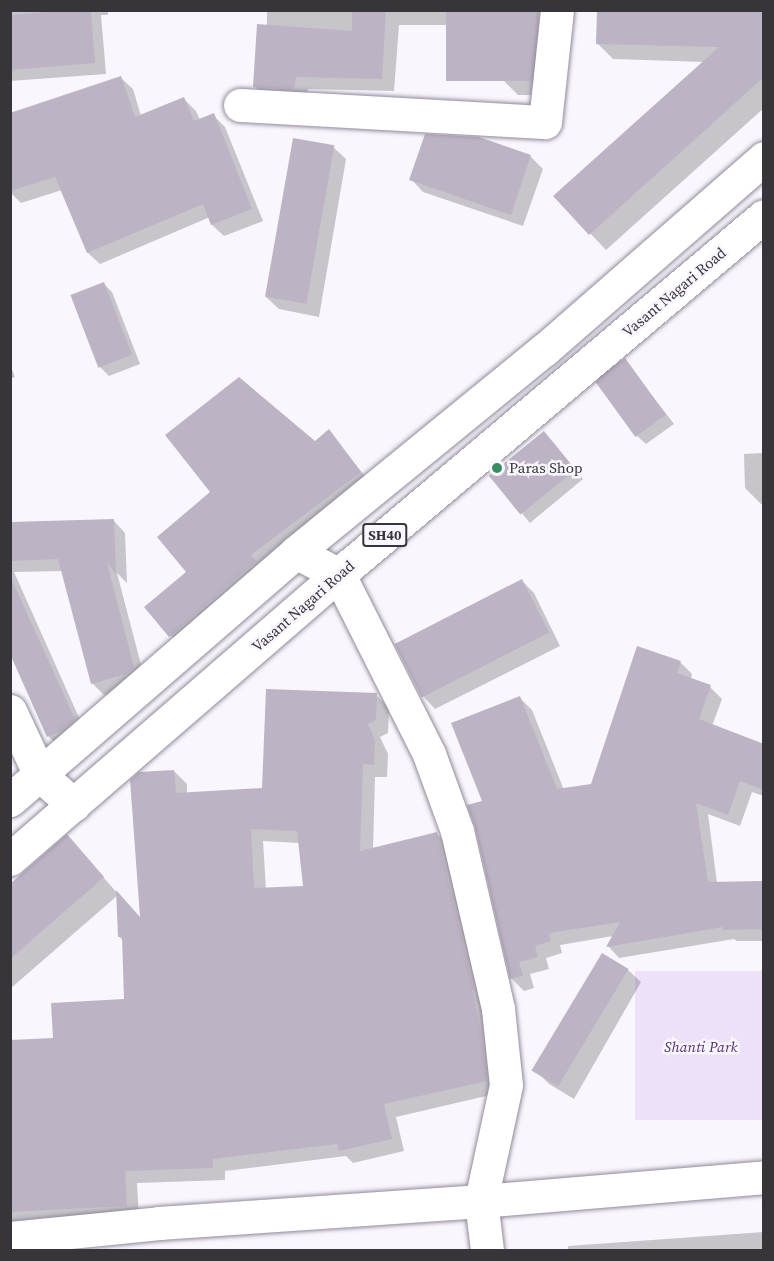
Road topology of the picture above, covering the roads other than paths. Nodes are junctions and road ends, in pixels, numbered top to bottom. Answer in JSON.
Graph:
{"nodes":[{"id":1,"x":557,"y":10,"type":"edge"},
{"id":2,"x":240,"y":105,"type":"dead end"},
{"id":3,"x":764,"y":158,"type":"edge"},
{"id":4,"x":764,"y":216,"type":"edge"},
{"id":5,"x":296,"y":552,"type":"junction"},
{"id":6,"x":339,"y":575,"type":"junction"},
{"id":7,"x":10,"y":711,"type":"edge"},
{"id":8,"x":39,"y":775,"type":"junction"},
{"id":9,"x":10,"y":800,"type":"edge"},
{"id":10,"x":74,"y":805,"type":"junction"},
{"id":11,"x":10,"y":859,"type":"edge"},
{"id":12,"x":764,"y":1177,"type":"edge"},
{"id":13,"x":481,"y":1201,"type":"junction"},
{"id":14,"x":10,"y":1238,"type":"edge"},
{"id":15,"x":487,"y":1251,"type":"edge"}],
"edges":[{"from":1,"to":2,"type":"street"},
{"from":3,"to":5,"type":"street","number":"SH40"},
{"from":4,"to":6,"type":"street","name":"Vasant Nagari Road","number":"SH40"},
{"from":5,"to":6,"type":"street"},
{"from":5,"to":8,"type":"street","number":"SH40"},
{"from":6,"to":10,"type":"street","name":"Vasant Nagari Road","number":"SH40"},
{"from":6,"to":13,"type":"street"},
{"from":7,"to":8,"type":"street"},
{"from":8,"to":9,"type":"street","number":"SH40"},
{"from":8,"to":10,"type":"street"},
{"from":10,"to":11,"type":"street","name":"Vasant Nagari Road","number":"SH40"},
{"from":12,"to":13,"type":"street"},
{"from":13,"to":14,"type":"street"},
{"from":13,"to":15,"type":"street"}]}
